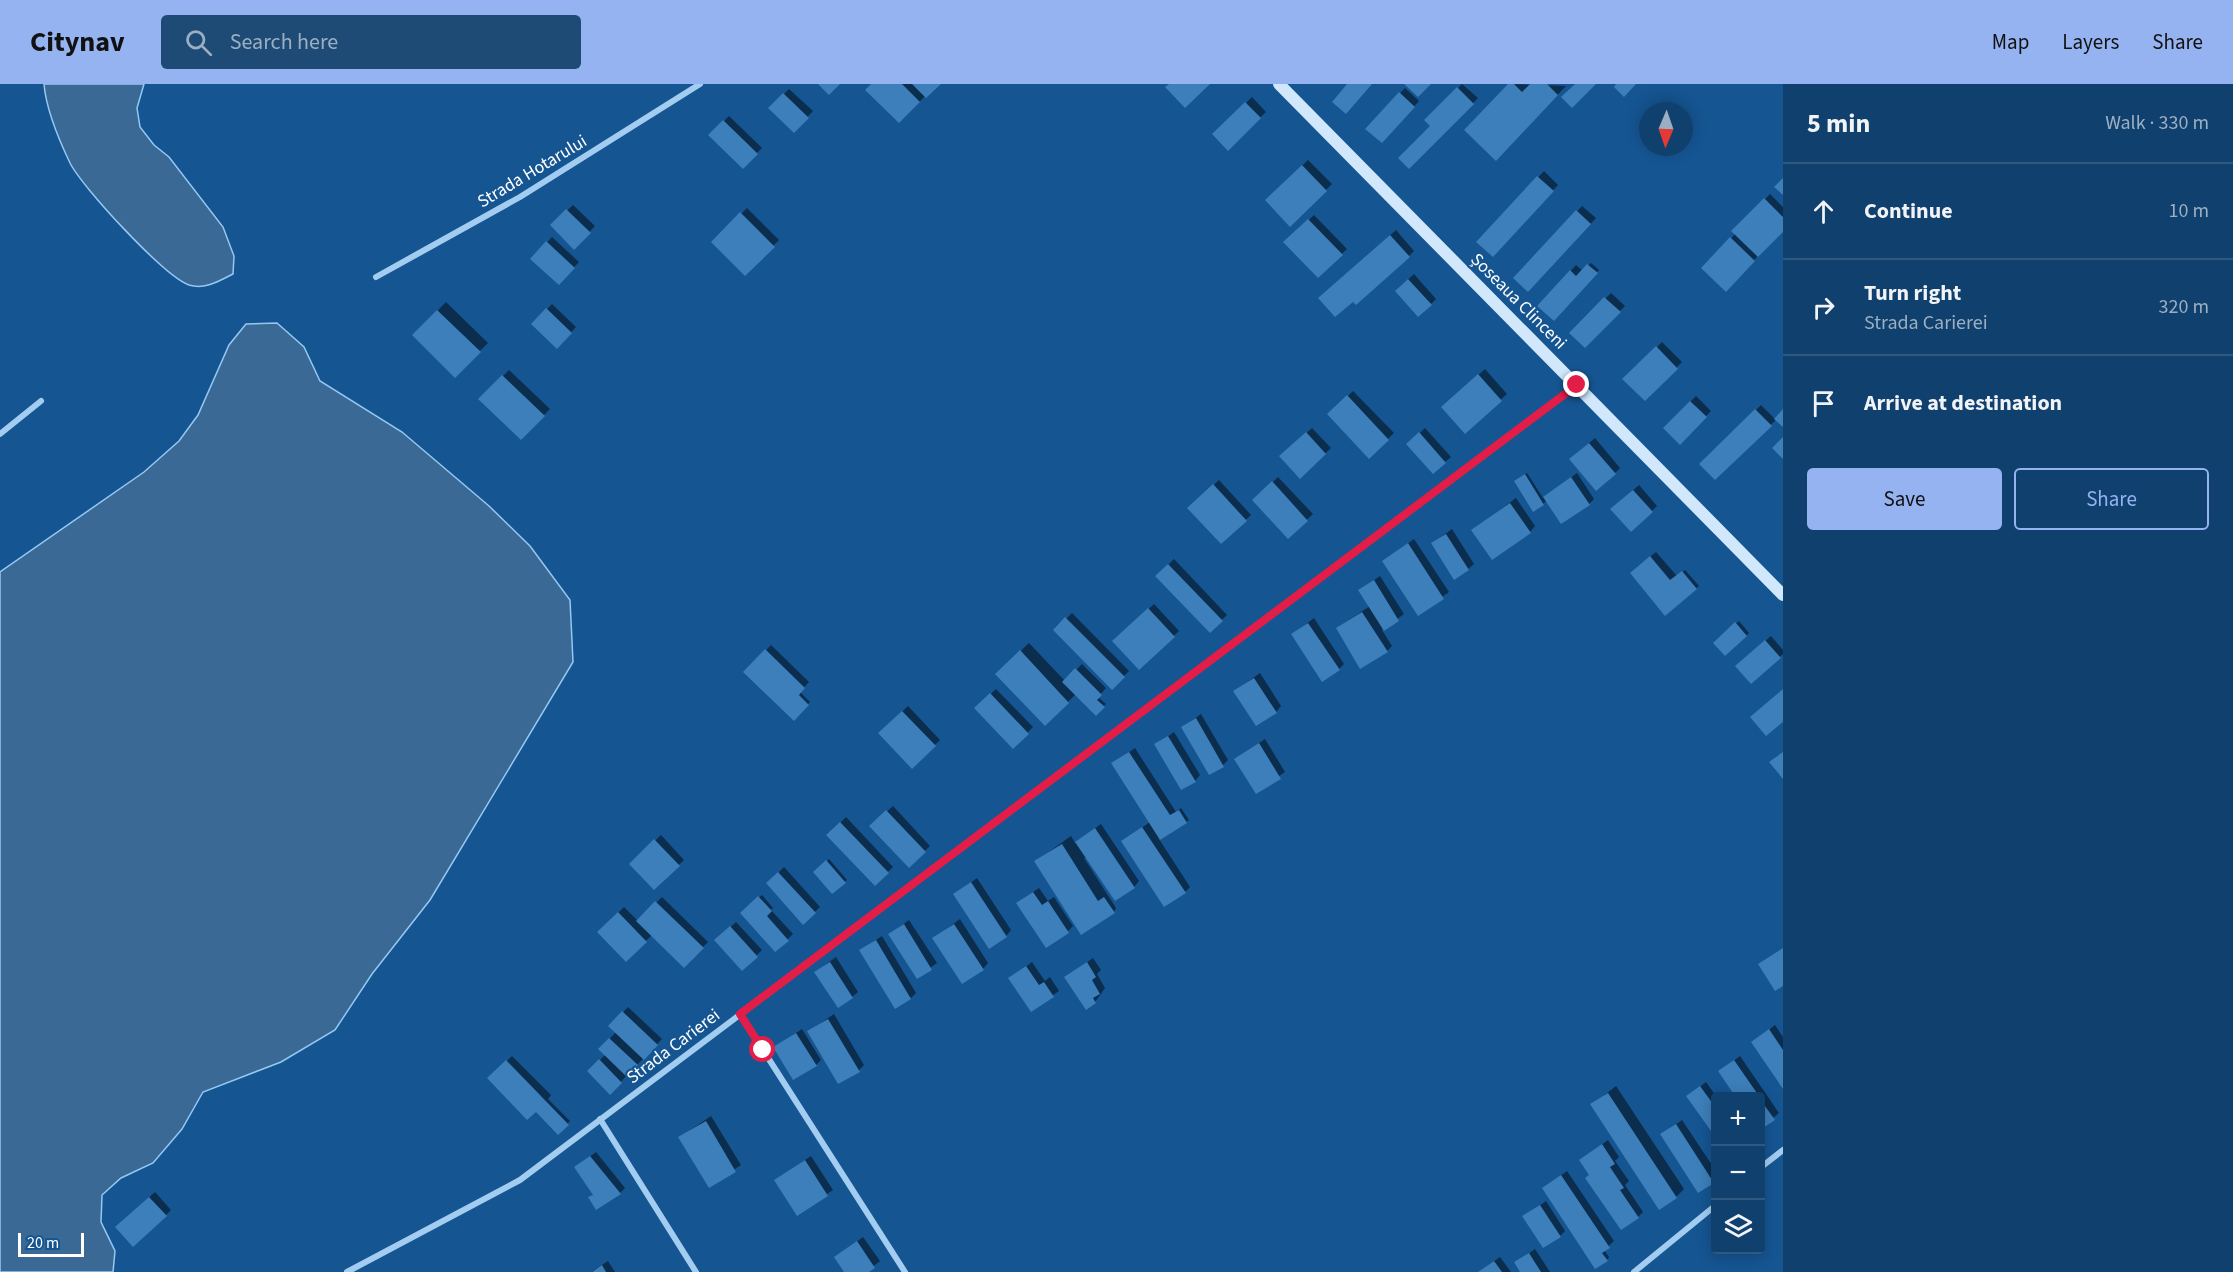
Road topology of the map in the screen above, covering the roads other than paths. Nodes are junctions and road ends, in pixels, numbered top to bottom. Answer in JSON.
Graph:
{"nodes":[{"id":1,"x":700,"y":84,"type":"edge"},
{"id":2,"x":1279,"y":84,"type":"edge"},
{"id":3,"x":376,"y":277,"type":"dead end"},
{"id":4,"x":1577,"y":385,"type":"junction"},
{"id":5,"x":41,"y":401,"type":"dead end"},
{"id":6,"x":0,"y":434,"type":"edge"},
{"id":7,"x":1783,"y":595,"type":"edge"},
{"id":8,"x":740,"y":1014,"type":"junction"},
{"id":9,"x":600,"y":1119,"type":"junction"},
{"id":10,"x":1783,"y":1150,"type":"edge"},
{"id":11,"x":1765,"y":1165,"type":"edge"},
{"id":12,"x":1711,"y":1209,"type":"edge"},
{"id":13,"x":347,"y":1272,"type":"edge"},
{"id":14,"x":696,"y":1272,"type":"edge"},
{"id":15,"x":905,"y":1272,"type":"edge"},
{"id":16,"x":1634,"y":1272,"type":"edge"}],
"edges":[{"from":1,"to":3,"type":"street","name":"Strada Hotarului"},
{"from":2,"to":4,"type":"main road","name":"Șoseaua Clinceni"},
{"from":4,"to":7,"type":"main road","name":"Șoseaua Clinceni"},
{"from":4,"to":8,"type":"street","name":"Strada Carierei"},
{"from":5,"to":6,"type":"street"},
{"from":8,"to":9,"type":"street","name":"Strada Carierei"},
{"from":8,"to":15,"type":"street"},
{"from":9,"to":13,"type":"street","name":"Strada Carierei"},
{"from":9,"to":14,"type":"street"},
{"from":10,"to":11,"type":"street"},
{"from":12,"to":16,"type":"street"}]}
